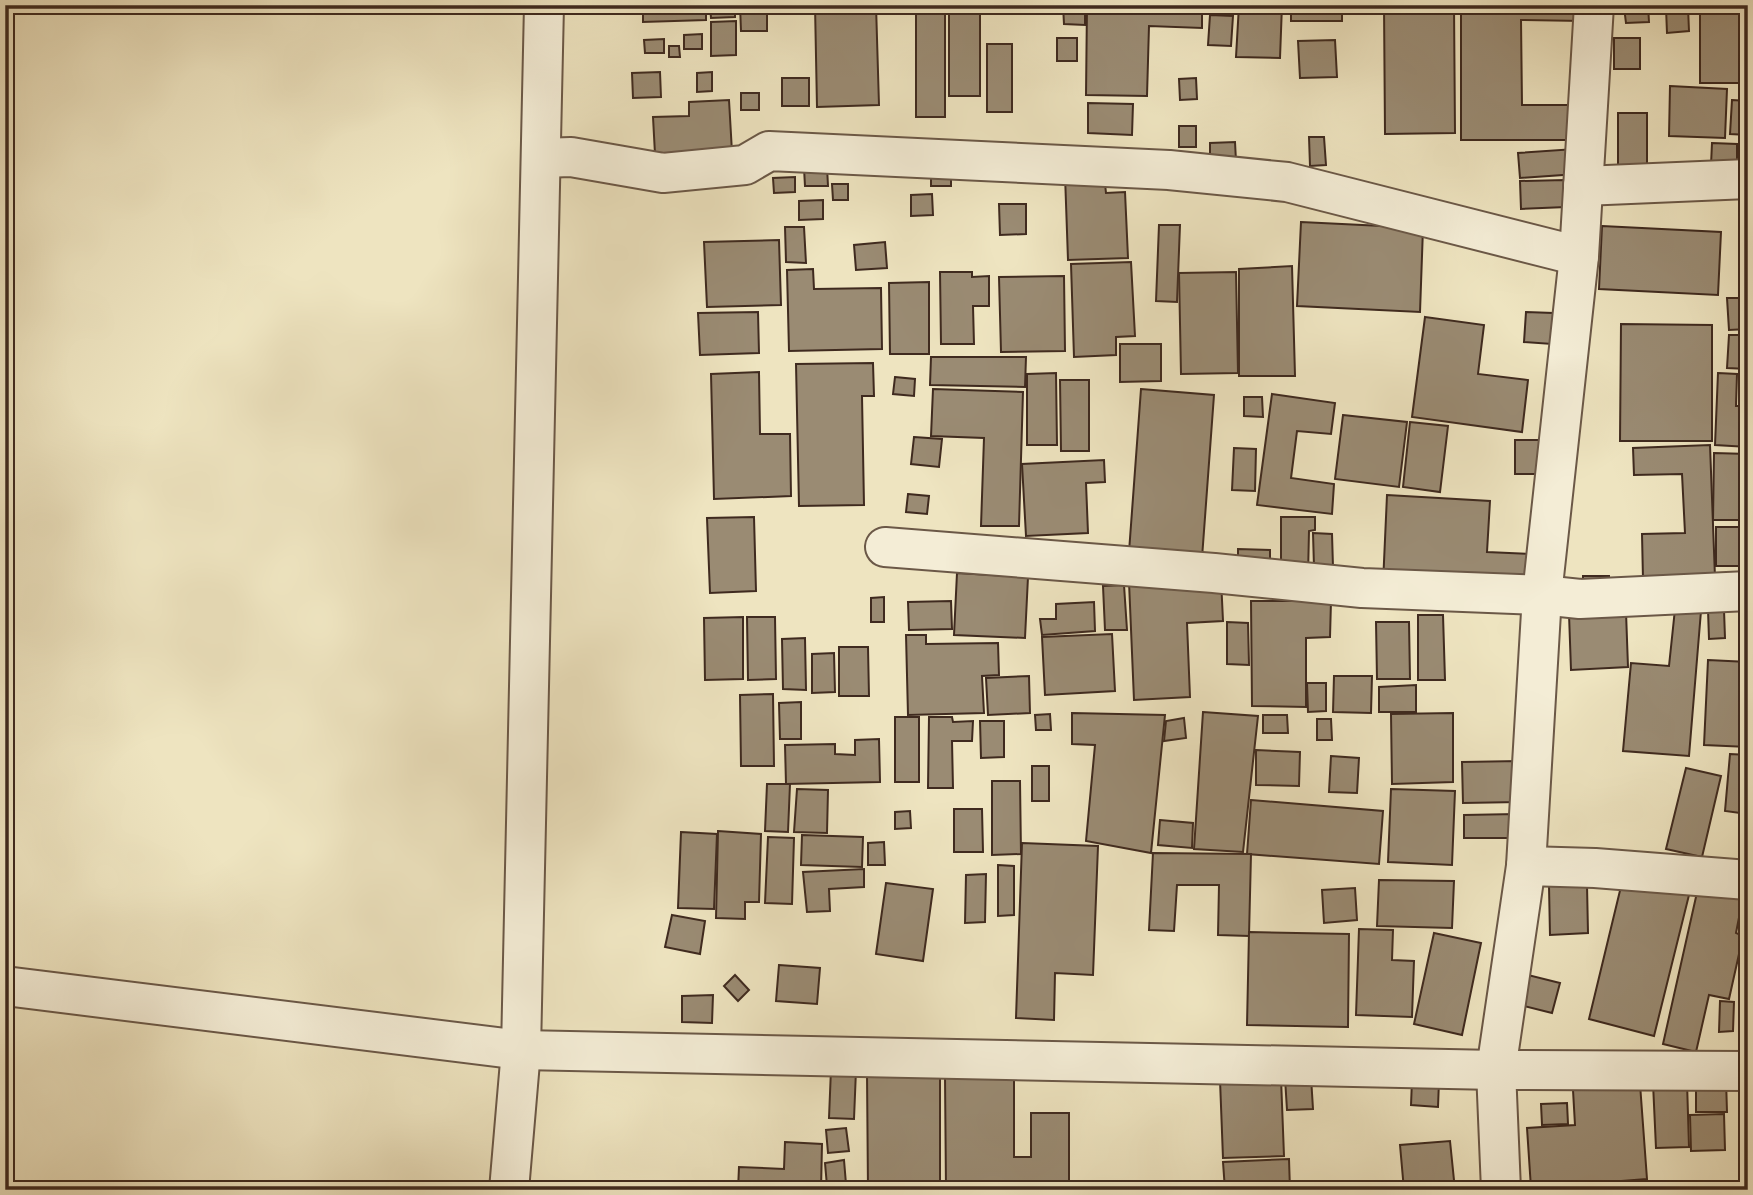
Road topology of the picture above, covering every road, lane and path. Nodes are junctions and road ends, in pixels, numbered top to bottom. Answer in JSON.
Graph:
{"nodes":[{"id":1,"x":544,"y":5,"type":"edge"},
{"id":2,"x":1594,"y":5,"type":"edge"},
{"id":3,"x":541,"y":158,"type":"junction"},
{"id":4,"x":1748,"y":179,"type":"edge"},
{"id":5,"x":1583,"y":186,"type":"junction"},
{"id":6,"x":1579,"y":256,"type":"junction"},
{"id":7,"x":885,"y":547,"type":"dead end"},
{"id":8,"x":1748,"y":591,"type":"edge"},
{"id":9,"x":1542,"y":595,"type":"junction"},
{"id":10,"x":1526,"y":866,"type":"junction"},
{"id":11,"x":1748,"y":880,"type":"edge"},
{"id":12,"x":5,"y":986,"type":"edge"},
{"id":13,"x":521,"y":1050,"type":"junction"},
{"id":14,"x":1496,"y":1070,"type":"junction"},
{"id":15,"x":1748,"y":1071,"type":"edge"},
{"id":16,"x":509,"y":1190,"type":"edge"},
{"id":17,"x":1501,"y":1190,"type":"edge"}],
"edges":[{"from":1,"to":3,"type":"street"},
{"from":2,"to":5,"type":"street"},
{"from":3,"to":6,"type":"street"},
{"from":3,"to":13,"type":"street"},
{"from":4,"to":5,"type":"street"},
{"from":5,"to":6,"type":"street"},
{"from":6,"to":9,"type":"street"},
{"from":7,"to":9,"type":"street"},
{"from":8,"to":9,"type":"street"},
{"from":9,"to":10,"type":"street"},
{"from":10,"to":11,"type":"street"},
{"from":10,"to":14,"type":"street"},
{"from":12,"to":13,"type":"street"},
{"from":13,"to":14,"type":"street"},
{"from":13,"to":16,"type":"street"},
{"from":14,"to":15,"type":"street"},
{"from":14,"to":17,"type":"street"}]}
